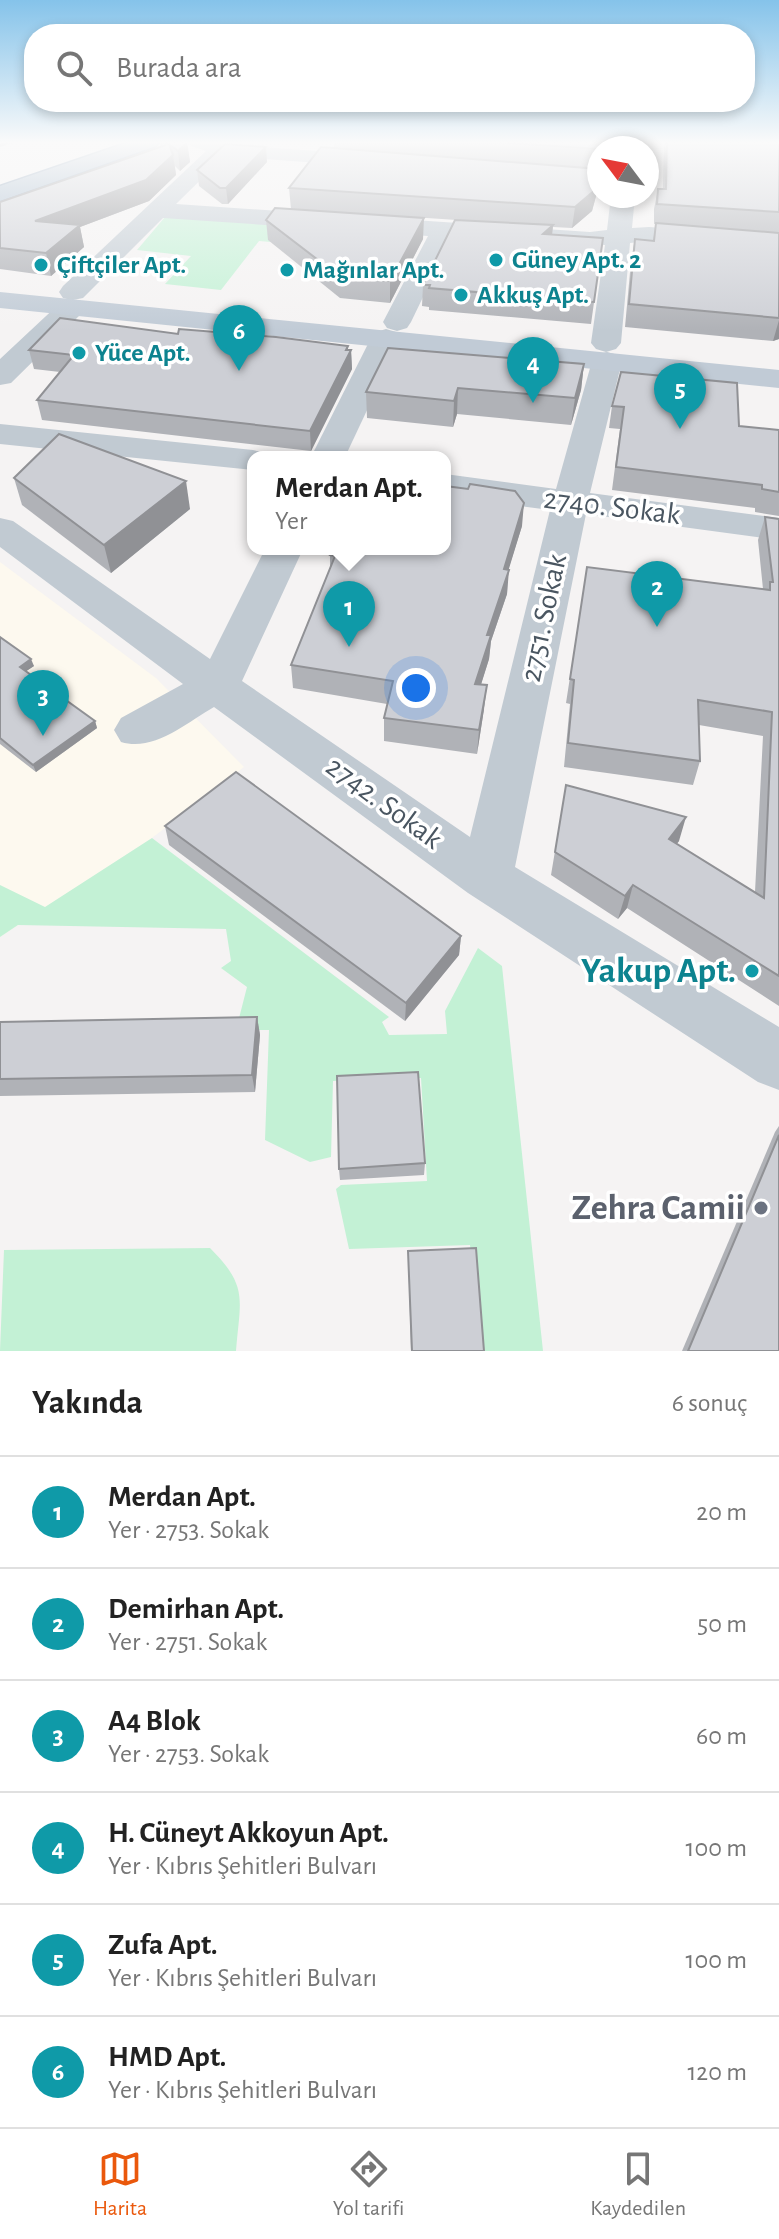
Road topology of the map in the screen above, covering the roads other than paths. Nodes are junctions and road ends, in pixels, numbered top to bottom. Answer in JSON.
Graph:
{"nodes":[{"id":1,"x":159,"y":205,"type":"edge"},
{"id":2,"x":390,"y":205,"type":"edge"},
{"id":3,"x":621,"y":208,"type":"edge"},
{"id":4,"x":155,"y":210,"type":"junction"},
{"id":5,"x":378,"y":225,"type":"junction"},
{"id":6,"x":443,"y":230,"type":"junction"},
{"id":7,"x":617,"y":236,"type":"junction"},
{"id":8,"x":779,"y":244,"type":"edge"},
{"id":9,"x":0,"y":285,"type":"edge"},
{"id":10,"x":0,"y":300,"type":"edge"},
{"id":11,"x":72,"y":300,"type":"junction"},
{"id":12,"x":392,"y":330,"type":"junction"},
{"id":13,"x":607,"y":352,"type":"junction"},
{"id":14,"x":779,"y":358,"type":"edge"},
{"id":15,"x":0,"y":376,"type":"edge"},
{"id":16,"x":779,"y":379,"type":"edge"},
{"id":17,"x":0,"y":434,"type":"edge"},
{"id":18,"x":331,"y":451,"type":"edge"},
{"id":19,"x":247,"y":459,"type":"edge"},
{"id":20,"x":451,"y":486,"type":"edge"},
{"id":21,"x":570,"y":502,"type":"junction"},
{"id":22,"x":0,"y":529,"type":"edge"},
{"id":23,"x":779,"y":529,"type":"edge"},
{"id":24,"x":281,"y":555,"type":"edge"},
{"id":25,"x":219,"y":684,"type":"junction"},
{"id":26,"x":137,"y":730,"type":"dead end"},
{"id":27,"x":487,"y":877,"type":"junction"},
{"id":28,"x":779,"y":1061,"type":"edge"}],
"edges":[{"from":1,"to":4,"type":"street"},
{"from":2,"to":5,"type":"street"},
{"from":3,"to":7,"type":"street","name":"2751. Sokak"},
{"from":4,"to":5,"type":"street"},
{"from":4,"to":11,"type":"street"},
{"from":5,"to":6,"type":"street"},
{"from":6,"to":7,"type":"street"},
{"from":6,"to":12,"type":"street"},
{"from":7,"to":8,"type":"street"},
{"from":7,"to":13,"type":"street","name":"2751. Sokak"},
{"from":9,"to":11,"type":"main road"},
{"from":10,"to":11,"type":"main road"},
{"from":11,"to":12,"type":"main road"},
{"from":11,"to":15,"type":"street"},
{"from":12,"to":13,"type":"main road"},
{"from":12,"to":18,"type":"street"},
{"from":13,"to":14,"type":"main road"},
{"from":13,"to":16,"type":"main road"},
{"from":13,"to":21,"type":"street","name":"2751. Sokak"},
{"from":17,"to":19,"type":"street"},
{"from":20,"to":21,"type":"street","name":"2740. Sokak"},
{"from":21,"to":23,"type":"street","name":"2740. Sokak"},
{"from":21,"to":27,"type":"street","name":"2751. Sokak"},
{"from":22,"to":25,"type":"street","name":"2742. Sokak"},
{"from":24,"to":25,"type":"street"},
{"from":25,"to":26,"type":"street"},
{"from":25,"to":27,"type":"street","name":"2742. Sokak"},
{"from":27,"to":28,"type":"street","name":"2742. Sokak"}]}
